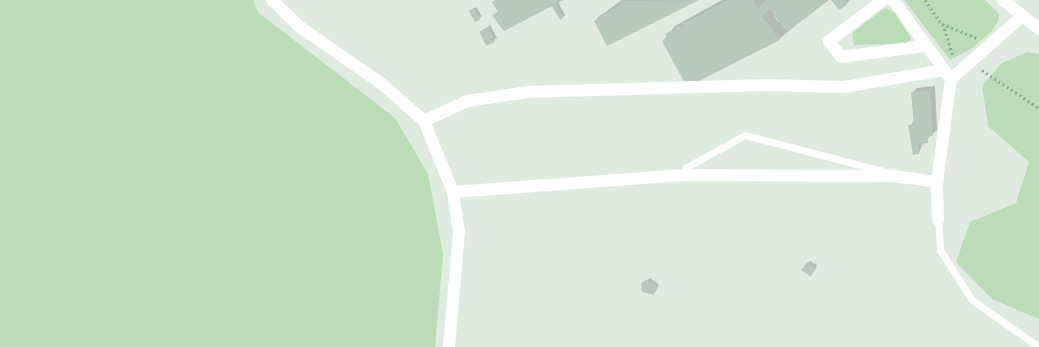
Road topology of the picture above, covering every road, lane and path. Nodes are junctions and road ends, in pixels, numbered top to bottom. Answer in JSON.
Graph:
{"nodes":[{"id":1,"x":272,"y":0,"type":"edge"},
{"id":2,"x":883,"y":0,"type":"edge"},
{"id":3,"x":893,"y":0,"type":"edge"},
{"id":4,"x":925,"y":0,"type":"edge"},
{"id":5,"x":1003,"y":0,"type":"edge"},
{"id":6,"x":1021,"y":17,"type":"junction"},
{"id":7,"x":942,"y":24,"type":"junction"},
{"id":8,"x":1039,"y":29,"type":"edge"},
{"id":9,"x":992,"y":42,"type":"junction"},
{"id":10,"x":926,"y":46,"type":"junction"},
{"id":11,"x":970,"y":62,"type":"junction"},
{"id":12,"x":951,"y":74,"type":"junction"},
{"id":13,"x":1039,"y":108,"type":"edge"},
{"id":14,"x":424,"y":121,"type":"junction"},
{"id":15,"x":684,"y":175,"type":"junction"},
{"id":16,"x":906,"y":178,"type":"junction"},
{"id":17,"x":937,"y":182,"type":"junction"},
{"id":18,"x":453,"y":192,"type":"junction"},
{"id":19,"x":938,"y":220,"type":"joint"},
{"id":20,"x":449,"y":347,"type":"edge"},
{"id":21,"x":1039,"y":347,"type":"edge"}],
"edges":[{"from":1,"to":14,"type":"street"},
{"from":2,"to":10,"type":"street"},
{"from":3,"to":10,"type":"street"},
{"from":4,"to":7,"type":"path"},
{"from":5,"to":6,"type":"street"},
{"from":6,"to":8,"type":"street"},
{"from":6,"to":9,"type":"street"},
{"from":7,"to":9,"type":"path"},
{"from":7,"to":12,"type":"path"},
{"from":9,"to":11,"type":"street"},
{"from":10,"to":12,"type":"street"},
{"from":11,"to":12,"type":"street"},
{"from":11,"to":13,"type":"path"},
{"from":12,"to":14,"type":"street"},
{"from":12,"to":17,"type":"street"},
{"from":14,"to":18,"type":"street"},
{"from":15,"to":16,"type":"street"},
{"from":15,"to":16,"type":"lane"},
{"from":15,"to":18,"type":"street"},
{"from":16,"to":17,"type":"street"},
{"from":17,"to":19,"type":"street"},
{"from":18,"to":20,"type":"street"},
{"from":19,"to":21,"type":"lane"}]}
